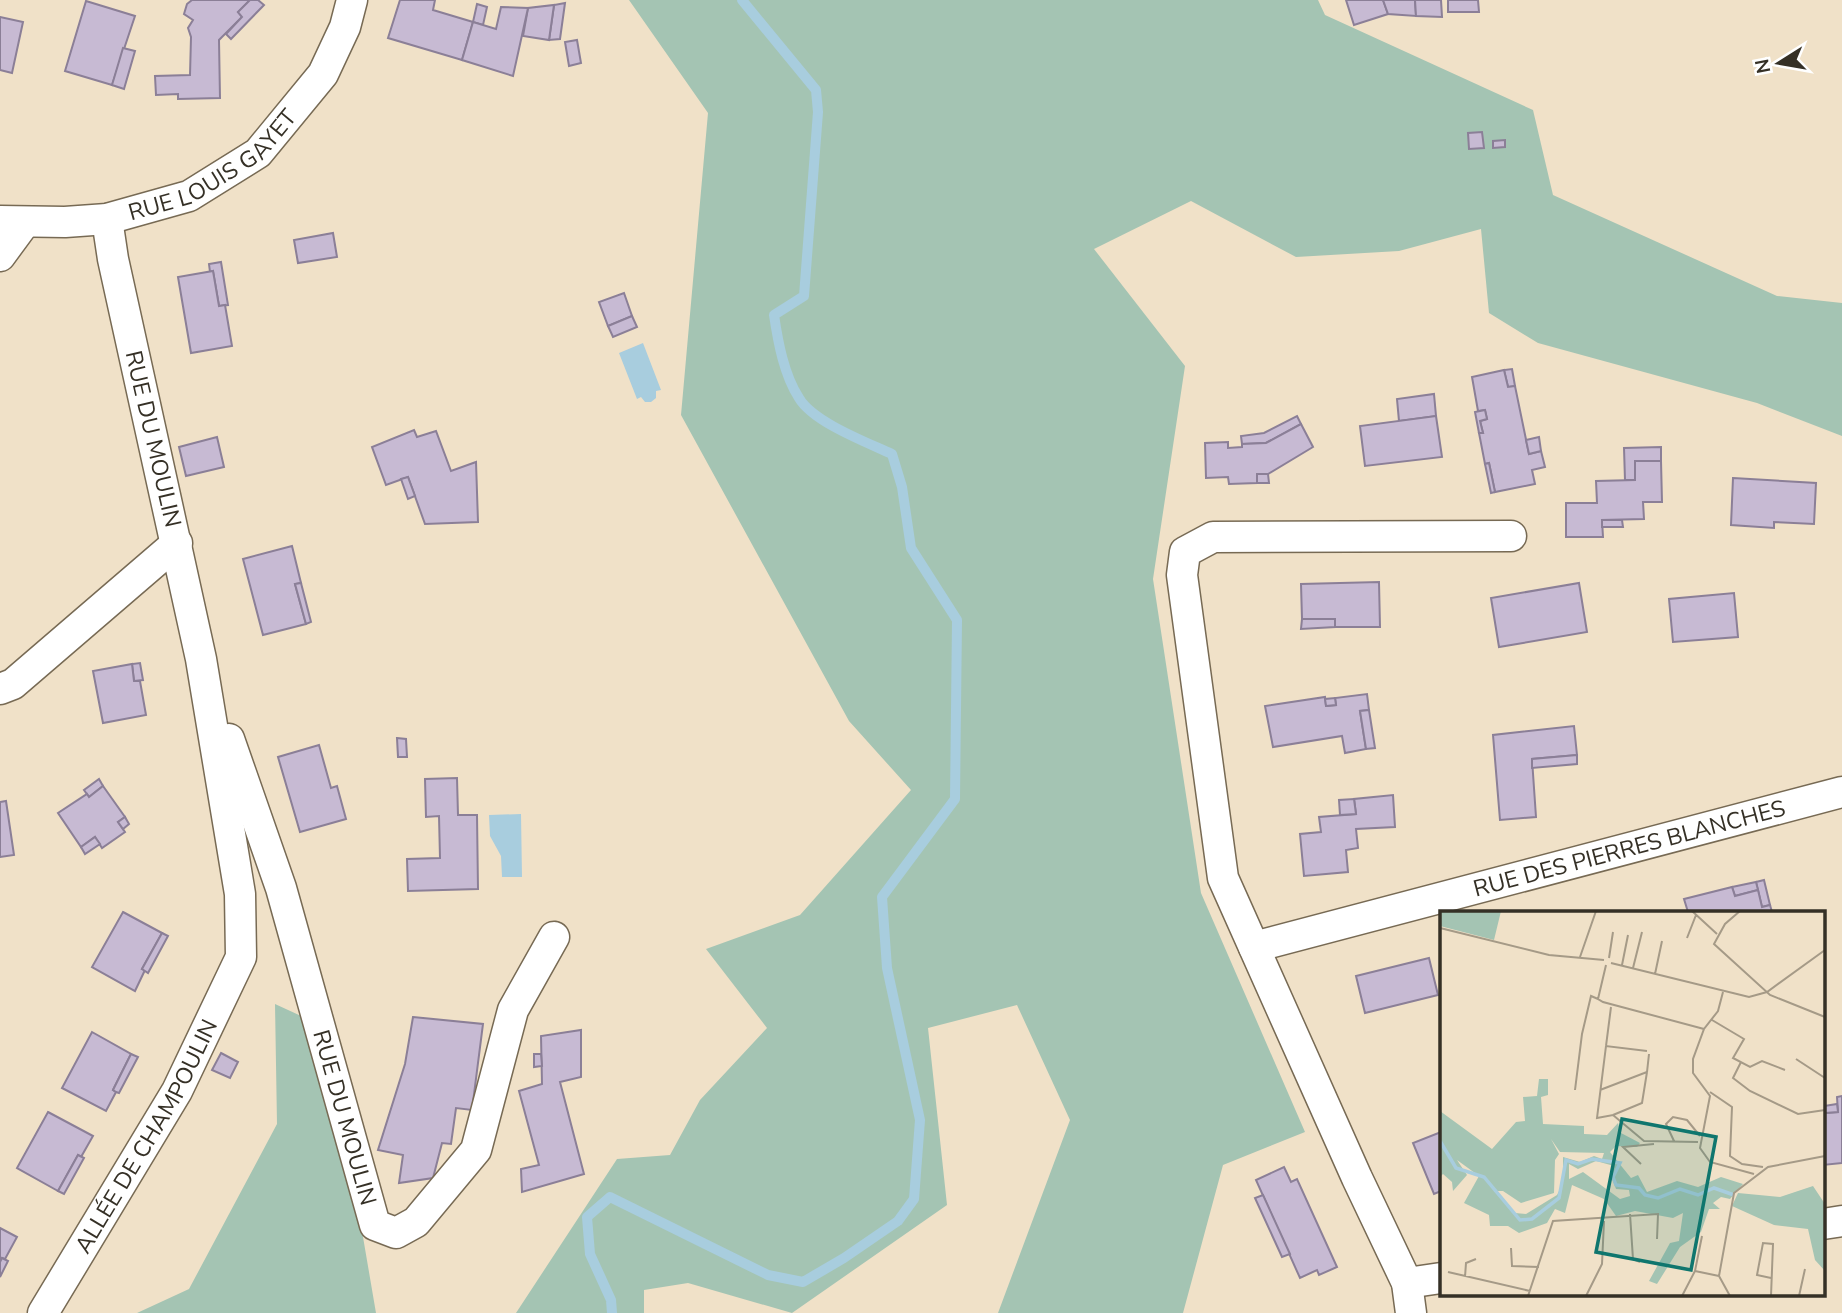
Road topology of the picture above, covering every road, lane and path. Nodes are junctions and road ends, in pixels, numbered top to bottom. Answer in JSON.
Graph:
{"nodes":[{"id":1,"x":352,"y":0,"type":"edge"},
{"id":2,"x":107,"y":219,"type":"junction"},
{"id":3,"x":13,"y":222,"type":"edge"},
{"id":4,"x":0,"y":256,"type":"edge"},
{"id":5,"x":1511,"y":536,"type":"dead end"},
{"id":6,"x":177,"y":543,"type":"junction"},
{"id":7,"x":201,"y":659,"type":"junction"},
{"id":8,"x":0,"y":689,"type":"edge"},
{"id":9,"x":1842,"y":792,"type":"edge"},
{"id":10,"x":554,"y":937,"type":"dead end"},
{"id":11,"x":1254,"y":947,"type":"junction"},
{"id":12,"x":241,"y":957,"type":"joint"},
{"id":13,"x":1440,"y":1279,"type":"edge"},
{"id":14,"x":1407,"y":1283,"type":"junction"},
{"id":15,"x":43,"y":1313,"type":"edge"},
{"id":16,"x":1411,"y":1313,"type":"edge"}],
"edges":[{"from":1,"to":2,"type":"street","name":"RUE LOUIS GAYET"},
{"from":2,"to":3,"type":"street","name":"RUE LOUIS GAYET"},
{"from":2,"to":6,"type":"street","name":"RUE DU MOULIN"},
{"from":3,"to":4,"type":"street"},
{"from":5,"to":11,"type":"street"},
{"from":6,"to":7,"type":"street","name":"RUE DU MOULIN"},
{"from":6,"to":8,"type":"street"},
{"from":7,"to":10,"type":"street","name":"RUE DU MOULIN"},
{"from":7,"to":12,"type":"street","name":"RUE DU MOULIN"},
{"from":9,"to":11,"type":"street","name":"RUE DES PIERRES BLANCHES"},
{"from":11,"to":14,"type":"street"},
{"from":12,"to":15,"type":"street","name":"ALLÉE DE CHAMPOULIN"},
{"from":13,"to":14,"type":"street"},
{"from":14,"to":16,"type":"street"}]}
